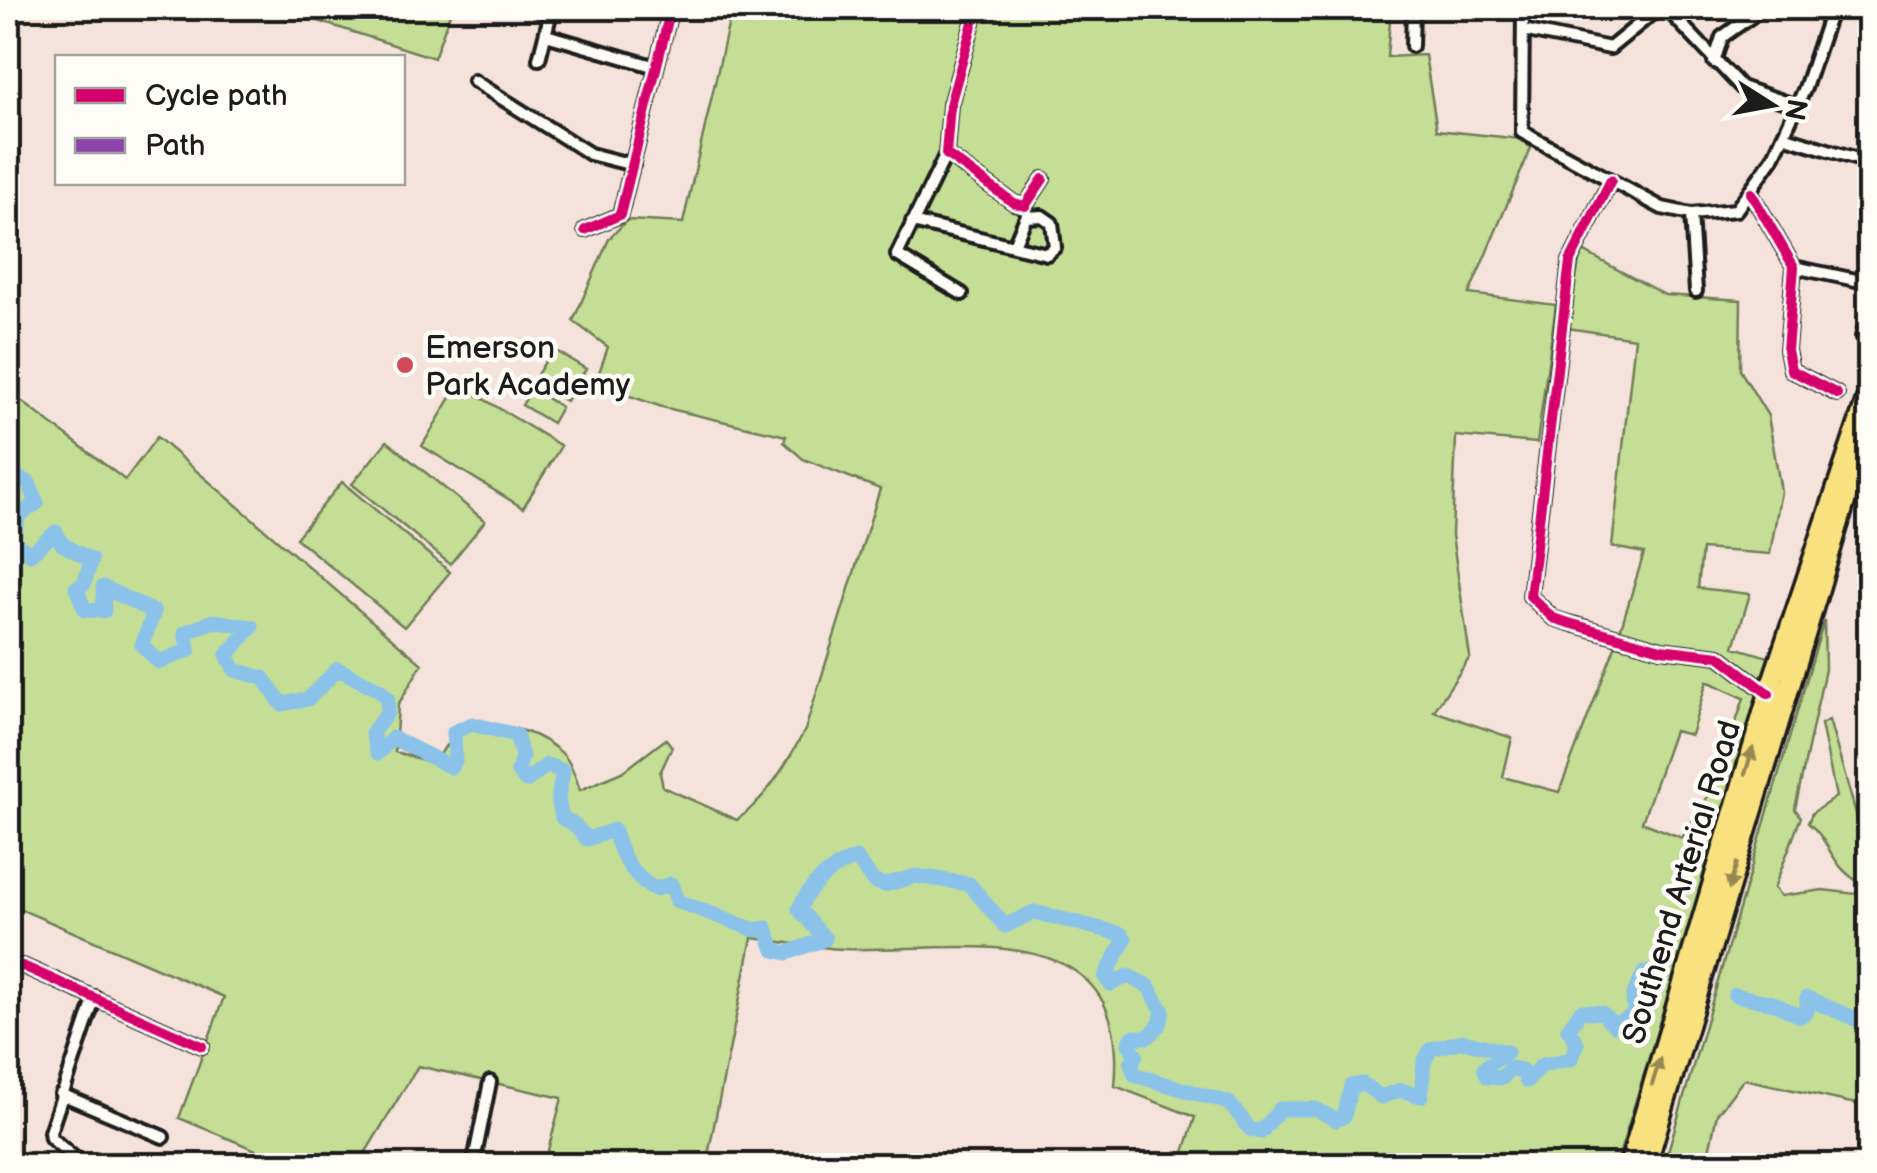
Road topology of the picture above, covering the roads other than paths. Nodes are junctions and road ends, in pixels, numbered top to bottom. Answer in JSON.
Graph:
{"nodes":[{"id":1,"x":552,"y":8,"type":"edge"},
{"id":2,"x":671,"y":8,"type":"edge"},
{"id":3,"x":977,"y":8,"type":"edge"},
{"id":4,"x":1412,"y":8,"type":"edge"},
{"id":5,"x":1523,"y":8,"type":"edge"},
{"id":6,"x":1662,"y":8,"type":"edge"},
{"id":7,"x":1832,"y":8,"type":"edge"},
{"id":8,"x":1752,"y":16,"type":"dead end"},
{"id":9,"x":1523,"y":30,"type":"junction"},
{"id":10,"x":546,"y":35,"type":"junction"},
{"id":11,"x":1412,"y":46,"type":"dead end"},
{"id":12,"x":539,"y":59,"type":"dead end"},
{"id":13,"x":1714,"y":62,"type":"junction"},
{"id":14,"x":656,"y":67,"type":"junction"},
{"id":15,"x":474,"y":81,"type":"dead end"},
{"id":16,"x":1796,"y":106,"type":"junction"},
{"id":17,"x":1782,"y":136,"type":"junction"},
{"id":18,"x":1870,"y":143,"type":"edge"},
{"id":19,"x":946,"y":154,"type":"junction"},
{"id":20,"x":1865,"y":162,"type":"edge"},
{"id":21,"x":633,"y":164,"type":"junction"},
{"id":22,"x":1042,"y":179,"type":"dead end"},
{"id":23,"x":1610,"y":180,"type":"junction"},
{"id":24,"x":1751,"y":194,"type":"junction"},
{"id":25,"x":1691,"y":214,"type":"junction"},
{"id":26,"x":912,"y":222,"type":"junction"},
{"id":27,"x":585,"y":230,"type":"dead end"},
{"id":28,"x":1014,"y":246,"type":"junction"},
{"id":29,"x":1794,"y":266,"type":"junction"},
{"id":30,"x":1870,"y":284,"type":"edge"},
{"id":31,"x":1696,"y":291,"type":"dead end"},
{"id":32,"x":962,"y":294,"type":"dead end"},
{"id":33,"x":1870,"y":308,"type":"edge"},
{"id":34,"x":1862,"y":337,"type":"dead end"},
{"id":35,"x":1870,"y":389,"type":"edge"},
{"id":36,"x":1836,"y":394,"type":"dead end"},
{"id":37,"x":1870,"y":434,"type":"edge"},
{"id":38,"x":1769,"y":694,"type":"junction"},
{"id":39,"x":8,"y":970,"type":"edge"},
{"id":40,"x":94,"y":997,"type":"junction"},
{"id":41,"x":202,"y":1046,"type":"dead end"},
{"id":42,"x":490,"y":1082,"type":"dead end"},
{"id":43,"x":61,"y":1094,"type":"junction"},
{"id":44,"x":163,"y":1137,"type":"dead end"},
{"id":45,"x":84,"y":1166,"type":"edge"},
{"id":46,"x":473,"y":1166,"type":"edge"},
{"id":47,"x":1628,"y":1166,"type":"edge"},
{"id":48,"x":1650,"y":1166,"type":"edge"}],
"edges":[{"from":1,"to":10,"type":"street"},
{"from":2,"to":14,"type":"street"},
{"from":3,"to":19,"type":"street"},
{"from":4,"to":11,"type":"street"},
{"from":5,"to":9,"type":"street"},
{"from":6,"to":9,"type":"street"},
{"from":6,"to":13,"type":"street"},
{"from":7,"to":16,"type":"street"},
{"from":8,"to":13,"type":"street"},
{"from":9,"to":23,"type":"street"},
{"from":10,"to":12,"type":"street"},
{"from":10,"to":14,"type":"street"},
{"from":13,"to":16,"type":"street"},
{"from":14,"to":21,"type":"street"},
{"from":15,"to":21,"type":"street"},
{"from":16,"to":17,"type":"street"},
{"from":17,"to":20,"type":"street"},
{"from":17,"to":24,"type":"street"},
{"from":18,"to":20,"type":"street"},
{"from":19,"to":22,"type":"street"},
{"from":19,"to":26,"type":"street"},
{"from":21,"to":27,"type":"street"},
{"from":23,"to":25,"type":"street"},
{"from":23,"to":38,"type":"street"},
{"from":24,"to":25,"type":"street"},
{"from":24,"to":29,"type":"street"},
{"from":25,"to":31,"type":"street"},
{"from":26,"to":28,"type":"street"},
{"from":26,"to":32,"type":"street"},
{"from":28,"to":28,"type":"street"},
{"from":29,"to":30,"type":"street"},
{"from":29,"to":36,"type":"street"},
{"from":33,"to":34,"type":"street"},
{"from":35,"to":38,"type":"highway","name":"Southend Arterial Road"},
{"from":37,"to":48,"type":"highway","name":"Southend Arterial Road","one_way":true},
{"from":47,"to":38,"type":"highway","name":"Southend Arterial Road","one_way":true},
{"from":39,"to":40,"type":"street"},
{"from":40,"to":41,"type":"street"},
{"from":40,"to":43,"type":"street"},
{"from":42,"to":46,"type":"street"},
{"from":43,"to":44,"type":"street"},
{"from":43,"to":45,"type":"street"}]}
